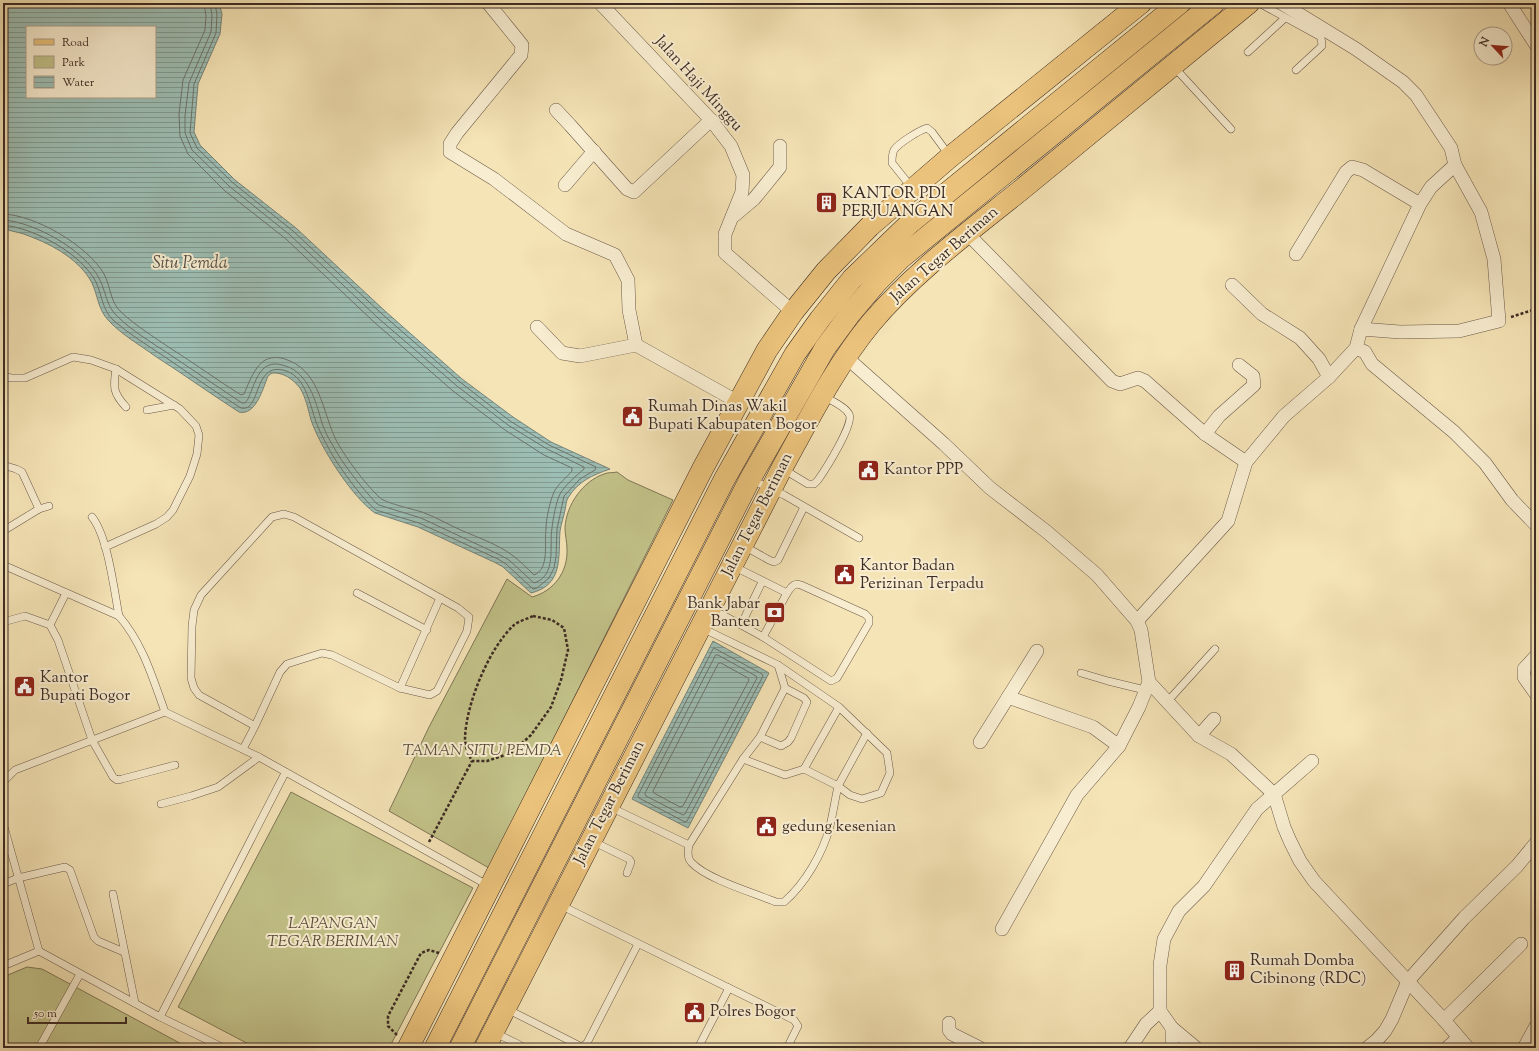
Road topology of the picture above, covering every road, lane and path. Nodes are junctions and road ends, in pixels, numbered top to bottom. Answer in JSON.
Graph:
{"nodes":[{"id":1,"x":488,"y":3,"type":"edge"},
{"id":2,"x":600,"y":3,"type":"edge"},
{"id":3,"x":1141,"y":3,"type":"edge"},
{"id":4,"x":1180,"y":3,"type":"edge"},
{"id":5,"x":1214,"y":3,"type":"edge"},
{"id":6,"x":1249,"y":3,"type":"edge"},
{"id":7,"x":1259,"y":3,"type":"edge"},
{"id":8,"x":1281,"y":3,"type":"edge"},
{"id":9,"x":1509,"y":3,"type":"edge"},
{"id":10,"x":1286,"y":18,"type":"junction"},
{"id":11,"x":1536,"y":45,"type":"edge"},
{"id":12,"x":1248,"y":52,"type":"dead end"},
{"id":13,"x":1172,"y":65,"type":"junction"},
{"id":14,"x":1296,"y":70,"type":"dead end"},
{"id":15,"x":556,"y":110,"type":"dead end"},
{"id":16,"x":711,"y":120,"type":"junction"},
{"id":17,"x":1231,"y":129,"type":"dead end"},
{"id":18,"x":780,"y":146,"type":"dead end"},
{"id":19,"x":594,"y":151,"type":"junction"},
{"id":20,"x":950,"y":157,"type":"junction"},
{"id":21,"x":1455,"y":165,"type":"junction"},
{"id":22,"x":565,"y":186,"type":"dead end"},
{"id":23,"x":913,"y":189,"type":"junction"},
{"id":24,"x":1420,"y":204,"type":"junction"},
{"id":25,"x":733,"y":216,"type":"junction"},
{"id":26,"x":967,"y":233,"type":"junction"},
{"id":27,"x":1296,"y":254,"type":"dead end"},
{"id":28,"x":1232,"y":285,"type":"dead end"},
{"id":29,"x":1536,"y":309,"type":"edge"},
{"id":30,"x":793,"y":312,"type":"junction"},
{"id":31,"x":1499,"y":321,"type":"junction"},
{"id":32,"x":537,"y":327,"type":"dead end"},
{"id":33,"x":1361,"y":329,"type":"junction"},
{"id":34,"x":636,"y":345,"type":"junction"},
{"id":35,"x":1356,"y":348,"type":"junction"},
{"id":36,"x":846,"y":357,"type":"junction"},
{"id":37,"x":1239,"y":365,"type":"dead end"},
{"id":38,"x":116,"y":369,"type":"junction"},
{"id":39,"x":3,"y":376,"type":"edge"},
{"id":40,"x":1329,"y":377,"type":"junction"},
{"id":41,"x":822,"y":395,"type":"junction"},
{"id":42,"x":738,"y":402,"type":"junction"},
{"id":43,"x":174,"y":405,"type":"junction"},
{"id":44,"x":126,"y":407,"type":"dead end"},
{"id":45,"x":147,"y":410,"type":"dead end"},
{"id":46,"x":1205,"y":434,"type":"junction"},
{"id":47,"x":1246,"y":462,"type":"junction"},
{"id":48,"x":3,"y":465,"type":"edge"},
{"id":49,"x":703,"y":468,"type":"junction"},
{"id":50,"x":782,"y":468,"type":"junction"},
{"id":51,"x":750,"y":479,"type":"junction"},
{"id":52,"x":724,"y":480,"type":"junction"},
{"id":53,"x":771,"y":488,"type":"junction"},
{"id":54,"x":48,"y":506,"type":"dead end"},
{"id":55,"x":804,"y":507,"type":"junction"},
{"id":56,"x":39,"y":509,"type":"junction"},
{"id":57,"x":92,"y":517,"type":"dead end"},
{"id":58,"x":1536,"y":525,"type":"edge"},
{"id":59,"x":3,"y":531,"type":"edge"},
{"id":60,"x":859,"y":538,"type":"dead end"},
{"id":61,"x":742,"y":545,"type":"junction"},
{"id":62,"x":105,"y":547,"type":"junction"},
{"id":63,"x":3,"y":565,"type":"edge"},
{"id":64,"x":732,"y":565,"type":"junction"},
{"id":65,"x":762,"y":582,"type":"junction"},
{"id":66,"x":66,"y":593,"type":"junction"},
{"id":67,"x":357,"y":593,"type":"dead end"},
{"id":68,"x":787,"y":593,"type":"junction"},
{"id":69,"x":440,"y":598,"type":"junction"},
{"id":70,"x":710,"y":608,"type":"junction"},
{"id":71,"x":119,"y":616,"type":"junction"},
{"id":72,"x":1137,"y":621,"type":"junction"},
{"id":73,"x":3,"y":622,"type":"edge"},
{"id":74,"x":50,"y":625,"type":"junction"},
{"id":75,"x":741,"y":625,"type":"junction"},
{"id":76,"x":700,"y":627,"type":"junction"},
{"id":77,"x":427,"y":630,"type":"junction"},
{"id":78,"x":763,"y":637,"type":"junction"},
{"id":79,"x":1215,"y":649,"type":"dead end"},
{"id":80,"x":1037,"y":651,"type":"dead end"},
{"id":81,"x":1536,"y":656,"type":"edge"},
{"id":82,"x":778,"y":665,"type":"junction"},
{"id":83,"x":627,"y":672,"type":"junction"},
{"id":84,"x":1081,"y":673,"type":"dead end"},
{"id":85,"x":647,"y":682,"type":"junction"},
{"id":86,"x":1147,"y":686,"type":"junction"},
{"id":87,"x":400,"y":688,"type":"junction"},
{"id":88,"x":785,"y":688,"type":"junction"},
{"id":89,"x":1536,"y":694,"type":"edge"},
{"id":90,"x":1008,"y":697,"type":"junction"},
{"id":91,"x":1167,"y":702,"type":"junction"},
{"id":92,"x":839,"y":707,"type":"junction"},
{"id":93,"x":165,"y":712,"type":"junction"},
{"id":94,"x":1214,"y":719,"type":"dead end"},
{"id":95,"x":255,"y":726,"type":"junction"},
{"id":96,"x":867,"y":733,"type":"junction"},
{"id":97,"x":1199,"y":736,"type":"junction"},
{"id":98,"x":760,"y":737,"type":"junction"},
{"id":99,"x":92,"y":740,"type":"junction"},
{"id":100,"x":980,"y":742,"type":"dead end"},
{"id":101,"x":1119,"y":746,"type":"junction"},
{"id":102,"x":243,"y":749,"type":"junction"},
{"id":103,"x":260,"y":757,"type":"junction"},
{"id":104,"x":743,"y":759,"type":"junction"},
{"id":105,"x":472,"y":761,"type":"junction"},
{"id":106,"x":1312,"y":761,"type":"dead end"},
{"id":107,"x":175,"y":765,"type":"dead end"},
{"id":108,"x":804,"y":769,"type":"junction"},
{"id":109,"x":286,"y":773,"type":"junction"},
{"id":110,"x":3,"y":782,"type":"edge"},
{"id":111,"x":838,"y":786,"type":"junction"},
{"id":112,"x":1274,"y":794,"type":"junction"},
{"id":113,"x":589,"y":796,"type":"junction"},
{"id":114,"x":161,"y":804,"type":"dead end"},
{"id":115,"x":609,"y":806,"type":"junction"},
{"id":116,"x":3,"y":823,"type":"edge"},
{"id":117,"x":591,"y":840,"type":"junction"},
{"id":118,"x":1536,"y":842,"type":"edge"},
{"id":119,"x":689,"y":844,"type":"junction"},
{"id":120,"x":425,"y":850,"type":"junction"},
{"id":121,"x":627,"y":873,"type":"dead end"},
{"id":122,"x":18,"y":878,"type":"junction"},
{"id":123,"x":3,"y":884,"type":"edge"},
{"id":124,"x":489,"y":886,"type":"junction"},
{"id":125,"x":113,"y":894,"type":"dead end"},
{"id":126,"x":559,"y":904,"type":"junction"},
{"id":127,"x":1002,"y":929,"type":"dead end"},
{"id":128,"x":638,"y":944,"type":"junction"},
{"id":129,"x":1521,"y":944,"type":"dead end"},
{"id":130,"x":40,"y":951,"type":"junction"},
{"id":131,"x":124,"y":952,"type":"junction"},
{"id":132,"x":455,"y":956,"type":"junction"},
{"id":133,"x":3,"y":966,"type":"edge"},
{"id":134,"x":80,"y":974,"type":"junction"},
{"id":135,"x":1408,"y":982,"type":"junction"},
{"id":136,"x":730,"y":988,"type":"junction"},
{"id":137,"x":135,"y":1003,"type":"junction"},
{"id":138,"x":495,"y":1004,"type":"junction"},
{"id":139,"x":1160,"y":1011,"type":"junction"},
{"id":140,"x":160,"y":1017,"type":"junction"},
{"id":141,"x":1444,"y":1020,"type":"junction"},
{"id":142,"x":949,"y":1023,"type":"dead end"},
{"id":143,"x":1536,"y":1026,"type":"edge"},
{"id":144,"x":1172,"y":1028,"type":"junction"},
{"id":145,"x":1458,"y":1038,"type":"junction"},
{"id":146,"x":489,"y":1040,"type":"edge"},
{"id":147,"x":214,"y":1046,"type":"edge"},
{"id":148,"x":39,"y":1048,"type":"edge"},
{"id":149,"x":224,"y":1048,"type":"edge"},
{"id":150,"x":408,"y":1048,"type":"edge"},
{"id":151,"x":435,"y":1048,"type":"edge"},
{"id":152,"x":460,"y":1048,"type":"edge"},
{"id":153,"x":524,"y":1048,"type":"edge"},
{"id":154,"x":698,"y":1048,"type":"edge"},
{"id":155,"x":787,"y":1048,"type":"edge"},
{"id":156,"x":980,"y":1048,"type":"edge"},
{"id":157,"x":1130,"y":1048,"type":"edge"},
{"id":158,"x":1172,"y":1048,"type":"edge"},
{"id":159,"x":1196,"y":1048,"type":"edge"},
{"id":160,"x":1367,"y":1048,"type":"edge"},
{"id":161,"x":1447,"y":1048,"type":"edge"},
{"id":162,"x":1468,"y":1048,"type":"edge"},
{"id":163,"x":1524,"y":1048,"type":"edge"}],
"edges":[{"from":1,"to":34,"type":"street"},
{"from":2,"to":16,"type":"street","name":"Jalan Haji Minggu"},
{"from":3,"to":20,"type":"main road"},
{"from":4,"to":52,"type":"main road"},
{"from":5,"to":51,"type":"main road","name":"Jalan Tegar Beriman"},
{"from":6,"to":13,"type":"main road","name":"Jalan Tegar Beriman"},
{"from":7,"to":10,"type":"lane"},
{"from":8,"to":21,"type":"street"},
{"from":9,"to":11,"type":"street"},
{"from":10,"to":12,"type":"lane"},
{"from":10,"to":14,"type":"lane"},
{"from":13,"to":17,"type":"lane"},
{"from":13,"to":26,"type":"main road","name":"Jalan Tegar Beriman"},
{"from":15,"to":19,"type":"street"},
{"from":16,"to":19,"type":"street"},
{"from":16,"to":25,"type":"street","name":"Jalan Haji Minggu"},
{"from":18,"to":25,"type":"street"},
{"from":19,"to":22,"type":"street"},
{"from":20,"to":23,"type":"main road"},
{"from":20,"to":23,"type":"lane"},
{"from":21,"to":24,"type":"street"},
{"from":21,"to":31,"type":"street"},
{"from":23,"to":30,"type":"main road"},
{"from":24,"to":27,"type":"street"},
{"from":24,"to":33,"type":"street"},
{"from":25,"to":30,"type":"street","name":"Jalan Haji Minggu"},
{"from":26,"to":36,"type":"main road","name":"Jalan Tegar Beriman"},
{"from":26,"to":46,"type":"street"},
{"from":28,"to":40,"type":"street"},
{"from":29,"to":31,"type":"path"},
{"from":30,"to":42,"type":"main road"},
{"from":31,"to":33,"type":"street"},
{"from":32,"to":34,"type":"street"},
{"from":33,"to":35,"type":"street"},
{"from":34,"to":42,"type":"street"},
{"from":35,"to":40,"type":"street"},
{"from":35,"to":58,"type":"street"},
{"from":36,"to":41,"type":"main road","name":"Jalan Tegar Beriman"},
{"from":36,"to":72,"type":"street"},
{"from":37,"to":46,"type":"street"},
{"from":38,"to":39,"type":"lane"},
{"from":38,"to":43,"type":"lane"},
{"from":38,"to":44,"type":"lane"},
{"from":40,"to":47,"type":"street"},
{"from":41,"to":50,"type":"main road","name":"Jalan Tegar Beriman"},
{"from":41,"to":50,"type":"lane"},
{"from":42,"to":49,"type":"main road"},
{"from":43,"to":45,"type":"lane"},
{"from":43,"to":62,"type":"lane"},
{"from":46,"to":47,"type":"street"},
{"from":47,"to":72,"type":"street"},
{"from":48,"to":56,"type":"lane"},
{"from":49,"to":52,"type":"main road"},
{"from":49,"to":124,"type":"main road"},
{"from":50,"to":53,"type":"main road","name":"Jalan Tegar Beriman"},
{"from":51,"to":53,"type":"lane"},
{"from":51,"to":85,"type":"main road","name":"Jalan Tegar Beriman"},
{"from":52,"to":83,"type":"main road"},
{"from":53,"to":55,"type":"lane"},
{"from":53,"to":61,"type":"main road","name":"Jalan Tegar Beriman"},
{"from":54,"to":56,"type":"lane"},
{"from":55,"to":60,"type":"lane"},
{"from":55,"to":61,"type":"lane"},
{"from":56,"to":59,"type":"lane"},
{"from":57,"to":62,"type":"lane"},
{"from":61,"to":64,"type":"main road","name":"Jalan Tegar Beriman"},
{"from":62,"to":71,"type":"lane"},
{"from":63,"to":66,"type":"lane"},
{"from":64,"to":65,"type":"lane"},
{"from":64,"to":70,"type":"main road","name":"Jalan Tegar Beriman"},
{"from":65,"to":68,"type":"lane"},
{"from":65,"to":75,"type":"lane"},
{"from":66,"to":71,"type":"lane"},
{"from":66,"to":74,"type":"lane"},
{"from":67,"to":77,"type":"lane"},
{"from":68,"to":78,"type":"lane"},
{"from":68,"to":78,"type":"lane"},
{"from":69,"to":77,"type":"lane"},
{"from":69,"to":87,"type":"lane"},
{"from":69,"to":95,"type":"lane"},
{"from":70,"to":75,"type":"lane"},
{"from":70,"to":76,"type":"main road","name":"Jalan Tegar Beriman"},
{"from":71,"to":93,"type":"lane"},
{"from":72,"to":86,"type":"street"},
{"from":73,"to":74,"type":"lane"},
{"from":74,"to":99,"type":"lane"},
{"from":75,"to":78,"type":"lane"},
{"from":76,"to":82,"type":"lane"},
{"from":76,"to":115,"type":"main road","name":"Jalan Tegar Beriman"},
{"from":77,"to":87,"type":"lane"},
{"from":79,"to":91,"type":"lane"},
{"from":80,"to":90,"type":"street"},
{"from":81,"to":89,"type":"street"},
{"from":82,"to":88,"type":"lane"},
{"from":82,"to":92,"type":"lane"},
{"from":83,"to":85,"type":"main road"},
{"from":83,"to":151,"type":"main road"},
{"from":84,"to":86,"type":"lane"},
{"from":85,"to":113,"type":"main road","name":"Jalan Tegar Beriman"},
{"from":86,"to":91,"type":"street"},
{"from":86,"to":101,"type":"street"},
{"from":87,"to":95,"type":"lane"},
{"from":88,"to":98,"type":"lane"},
{"from":88,"to":98,"type":"lane"},
{"from":90,"to":100,"type":"street"},
{"from":90,"to":101,"type":"street"},
{"from":91,"to":97,"type":"street"},
{"from":92,"to":96,"type":"lane"},
{"from":92,"to":108,"type":"lane"},
{"from":93,"to":99,"type":"lane"},
{"from":93,"to":102,"type":"lane"},
{"from":94,"to":97,"type":"street"},
{"from":95,"to":102,"type":"lane"},
{"from":96,"to":111,"type":"lane"},
{"from":96,"to":111,"type":"lane"},
{"from":97,"to":112,"type":"street"},
{"from":98,"to":104,"type":"lane"},
{"from":99,"to":107,"type":"lane"},
{"from":99,"to":110,"type":"lane"},
{"from":101,"to":127,"type":"street"},
{"from":102,"to":103,"type":"lane"},
{"from":103,"to":109,"type":"lane"},
{"from":103,"to":114,"type":"lane"},
{"from":104,"to":108,"type":"lane"},
{"from":104,"to":119,"type":"lane"},
{"from":105,"to":105,"type":"path"},
{"from":105,"to":120,"type":"path"},
{"from":106,"to":112,"type":"street"},
{"from":108,"to":111,"type":"lane"},
{"from":109,"to":120,"type":"lane"},
{"from":109,"to":140,"type":"lane"},
{"from":111,"to":119,"type":"lane"},
{"from":112,"to":135,"type":"street"},
{"from":112,"to":139,"type":"street"},
{"from":113,"to":115,"type":"main road"},
{"from":113,"to":138,"type":"main road","name":"Jalan Tegar Beriman"},
{"from":115,"to":117,"type":"main road","name":"Jalan Tegar Beriman"},
{"from":115,"to":119,"type":"lane"},
{"from":116,"to":122,"type":"lane"},
{"from":117,"to":121,"type":"lane"},
{"from":117,"to":126,"type":"main road","name":"Jalan Tegar Beriman"},
{"from":118,"to":135,"type":"street"},
{"from":120,"to":124,"type":"lane"},
{"from":122,"to":123,"type":"lane"},
{"from":122,"to":130,"type":"lane"},
{"from":122,"to":131,"type":"lane"},
{"from":124,"to":132,"type":"main road"},
{"from":125,"to":131,"type":"lane"},
{"from":126,"to":128,"type":"lane"},
{"from":126,"to":138,"type":"main road","name":"Jalan Tegar Beriman"},
{"from":128,"to":136,"type":"lane"},
{"from":128,"to":138,"type":"lane"},
{"from":129,"to":141,"type":"street"},
{"from":130,"to":133,"type":"lane"},
{"from":130,"to":134,"type":"lane"},
{"from":131,"to":137,"type":"lane"},
{"from":132,"to":150,"type":"main road"},
{"from":132,"to":150,"type":"path"},
{"from":134,"to":137,"type":"lane"},
{"from":134,"to":148,"type":"lane"},
{"from":135,"to":141,"type":"street"},
{"from":135,"to":160,"type":"street"},
{"from":136,"to":154,"type":"lane"},
{"from":136,"to":155,"type":"lane"},
{"from":137,"to":140,"type":"lane"},
{"from":138,"to":146,"type":"main road","name":"Jalan Tegar Beriman"},
{"from":138,"to":152,"type":"main road","name":"Jalan Tegar Beriman"},
{"from":139,"to":144,"type":"street"},
{"from":139,"to":157,"type":"street"},
{"from":140,"to":147,"type":"lane"},
{"from":141,"to":145,"type":"street"},
{"from":142,"to":156,"type":"street"},
{"from":143,"to":163,"type":"street"},
{"from":144,"to":158,"type":"street"},
{"from":144,"to":159,"type":"street"},
{"from":145,"to":161,"type":"street"},
{"from":145,"to":162,"type":"street"},
{"from":146,"to":153,"type":"lane"},
{"from":147,"to":149,"type":"lane"}]}
